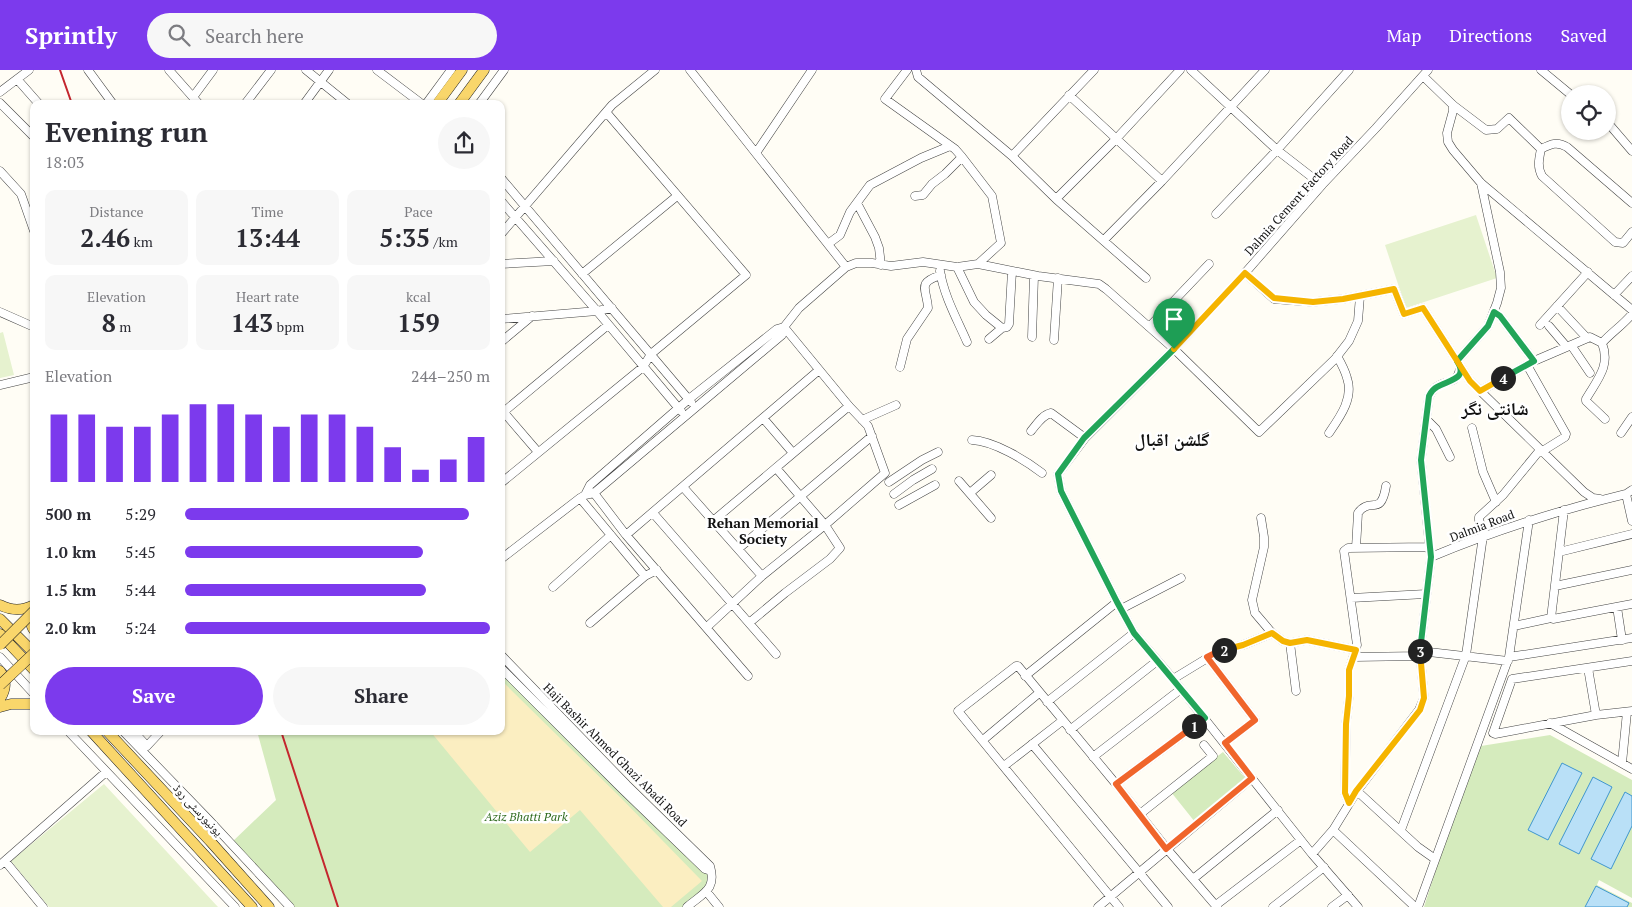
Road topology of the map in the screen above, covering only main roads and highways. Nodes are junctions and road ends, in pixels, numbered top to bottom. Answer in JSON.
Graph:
{"nodes":[{"id":1,"x":484,"y":70,"type":"edge"},
{"id":2,"x":458,"y":71,"type":"edge"},
{"id":3,"x":440,"y":100,"type":"edge"},
{"id":4,"x":462,"y":100,"type":"edge"},
{"id":5,"x":0,"y":605,"type":"edge"},
{"id":6,"x":30,"y":609,"type":"edge"},
{"id":7,"x":30,"y":612,"type":"edge"},
{"id":8,"x":0,"y":619,"type":"edge"},
{"id":9,"x":0,"y":634,"type":"edge"},
{"id":10,"x":0,"y":645,"type":"edge"},
{"id":11,"x":30,"y":649,"type":"edge"},
{"id":12,"x":30,"y":657,"type":"edge"},
{"id":13,"x":30,"y":666,"type":"edge"},
{"id":14,"x":0,"y":671,"type":"edge"},
{"id":15,"x":0,"y":685,"type":"edge"},
{"id":16,"x":0,"y":699,"type":"edge"},
{"id":17,"x":30,"y":704,"type":"edge"},
{"id":18,"x":0,"y":707,"type":"edge"},
{"id":19,"x":95,"y":735,"type":"edge"},
{"id":20,"x":111,"y":735,"type":"edge"},
{"id":21,"x":252,"y":907,"type":"edge"},
{"id":22,"x":269,"y":907,"type":"edge"}],
"edges":[{"from":1,"to":4,"type":"main road"},
{"from":2,"to":3,"type":"main road"},
{"from":5,"to":6,"type":"main road"},
{"from":7,"to":10,"type":"main road","bridge":true},
{"from":8,"to":11,"type":"main road"},
{"from":9,"to":13,"type":"main road"},
{"from":12,"to":15,"type":"main road","bridge":true},
{"from":14,"to":16,"type":"main road"},
{"from":17,"to":18,"type":"main road"},
{"from":19,"to":21,"type":"main road","name":"یونیورسٹی روڈ"},
{"from":20,"to":22,"type":"main road","name":"یونیورسٹی روڈ"}]}
